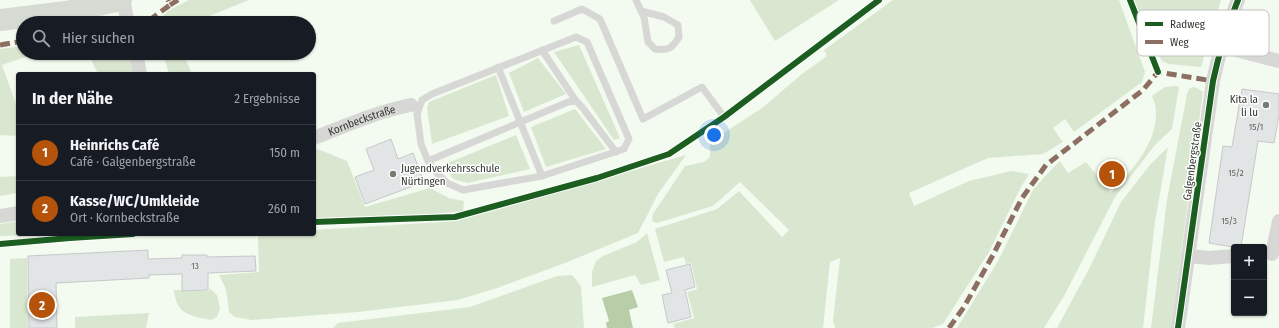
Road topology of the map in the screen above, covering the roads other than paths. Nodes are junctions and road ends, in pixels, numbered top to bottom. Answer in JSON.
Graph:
{"nodes":[{"id":1,"x":122,"y":0,"type":"edge"},
{"id":2,"x":636,"y":0,"type":"edge"},
{"id":3,"x":1238,"y":0,"type":"edge"},
{"id":4,"x":1234,"y":10,"type":"edge"},
{"id":5,"x":641,"y":11,"type":"junction"},
{"id":6,"x":33,"y":16,"type":"edge"},
{"id":7,"x":126,"y":16,"type":"edge"},
{"id":8,"x":16,"y":18,"type":"edge"},
{"id":9,"x":0,"y":20,"type":"edge"},
{"id":10,"x":554,"y":21,"type":"dead end"},
{"id":11,"x":542,"y":50,"type":"junction"},
{"id":12,"x":1219,"y":56,"type":"edge"},
{"id":13,"x":1260,"y":56,"type":"edge"},
{"id":14,"x":137,"y":60,"type":"edge"},
{"id":15,"x":1279,"y":61,"type":"edge"},
{"id":16,"x":498,"y":67,"type":"junction"},
{"id":17,"x":140,"y":72,"type":"edge"},
{"id":18,"x":576,"y":101,"type":"junction"},
{"id":19,"x":415,"y":105,"type":"junction"},
{"id":20,"x":724,"y":117,"type":"dead end"},
{"id":21,"x":520,"y":122,"type":"junction"},
{"id":22,"x":316,"y":137,"type":"edge"},
{"id":23,"x":616,"y":152,"type":"junction"},
{"id":24,"x":428,"y":161,"type":"junction"},
{"id":25,"x":542,"y":176,"type":"junction"},
{"id":26,"x":16,"y":213,"type":"edge"},
{"id":27,"x":0,"y":216,"type":"edge"},
{"id":28,"x":1279,"y":221,"type":"edge"},
{"id":29,"x":1272,"y":255,"type":"edge"},
{"id":30,"x":1188,"y":256,"type":"junction"},
{"id":31,"x":1231,"y":256,"type":"edge"},
{"id":32,"x":1178,"y":328,"type":"edge"}],
"edges":[{"from":1,"to":6,"type":"main road"},
{"from":1,"to":7,"type":"street"},
{"from":2,"to":5,"type":"lane"},
{"from":3,"to":4,"type":"street","name":"Galgenbergstraße"},
{"from":5,"to":5,"type":"lane"},
{"from":8,"to":9,"type":"main road"},
{"from":10,"to":20,"type":"lane"},
{"from":11,"to":16,"type":"lane"},
{"from":11,"to":18,"type":"lane"},
{"from":11,"to":23,"type":"lane"},
{"from":12,"to":30,"type":"street","name":"Galgenbergstraße"},
{"from":13,"to":15,"type":"street"},
{"from":14,"to":17,"type":"street"},
{"from":16,"to":19,"type":"lane"},
{"from":16,"to":21,"type":"lane"},
{"from":18,"to":21,"type":"lane"},
{"from":18,"to":23,"type":"lane"},
{"from":19,"to":22,"type":"street","name":"Kornbeckstraße"},
{"from":19,"to":24,"type":"lane"},
{"from":21,"to":24,"type":"lane"},
{"from":21,"to":25,"type":"lane"},
{"from":23,"to":25,"type":"lane"},
{"from":24,"to":25,"type":"lane"},
{"from":26,"to":27,"type":"street"},
{"from":28,"to":29,"type":"street"},
{"from":30,"to":31,"type":"street"},
{"from":30,"to":32,"type":"street","name":"Galgenbergstraße"}]}
